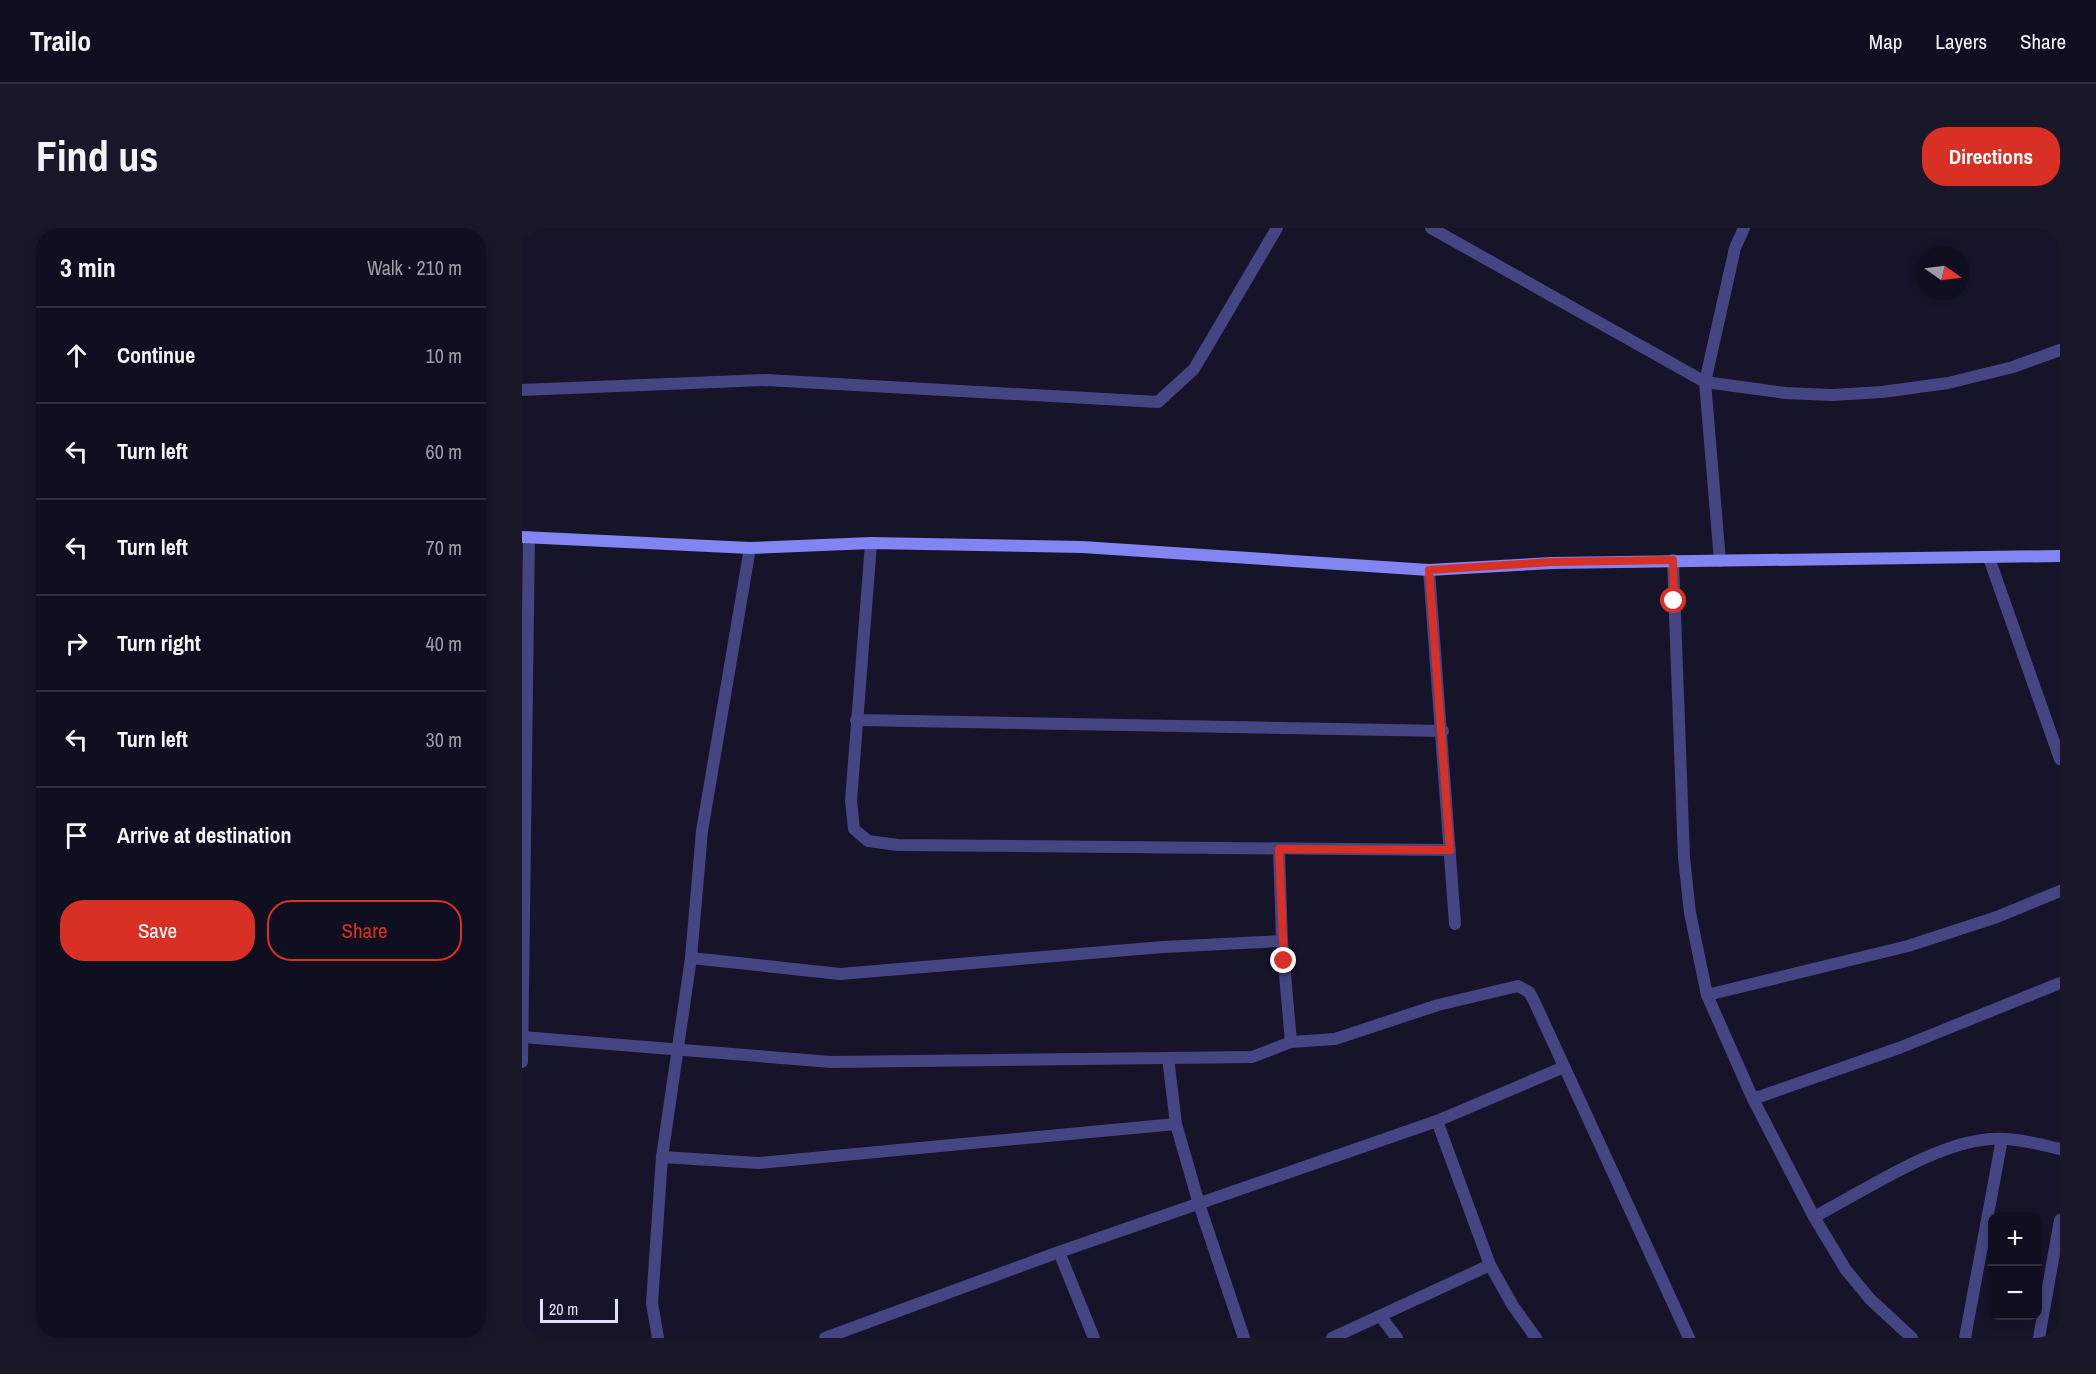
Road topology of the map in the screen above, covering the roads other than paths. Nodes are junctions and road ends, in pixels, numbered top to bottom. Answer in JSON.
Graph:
{"nodes":[{"id":1,"x":1277,"y":228,"type":"edge"},
{"id":2,"x":1431,"y":228,"type":"edge"},
{"id":3,"x":1744,"y":228,"type":"edge"},
{"id":4,"x":2060,"y":350,"type":"edge"},
{"id":5,"x":1705,"y":382,"type":"junction"},
{"id":6,"x":522,"y":390,"type":"edge"},
{"id":7,"x":526,"y":537,"type":"edge"},
{"id":8,"x":872,"y":543,"type":"junction"},
{"id":9,"x":750,"y":548,"type":"junction"},
{"id":10,"x":2060,"y":556,"type":"edge"},
{"id":11,"x":1989,"y":558,"type":"junction"},
{"id":12,"x":1673,"y":560,"type":"junction"},
{"id":13,"x":1720,"y":561,"type":"junction"},
{"id":14,"x":1429,"y":570,"type":"junction"},
{"id":15,"x":856,"y":720,"type":"junction"},
{"id":16,"x":1443,"y":731,"type":"junction"},
{"id":17,"x":2060,"y":759,"type":"edge"},
{"id":18,"x":525,"y":803,"type":"edge"},
{"id":19,"x":1279,"y":849,"type":"junction"},
{"id":20,"x":1450,"y":850,"type":"junction"},
{"id":21,"x":2060,"y":891,"type":"edge"},
{"id":22,"x":1455,"y":924,"type":"dead end"},
{"id":23,"x":1282,"y":941,"type":"junction"},
{"id":24,"x":691,"y":958,"type":"junction"},
{"id":25,"x":2060,"y":983,"type":"edge"},
{"id":26,"x":1707,"y":995,"type":"junction"},
{"id":27,"x":523,"y":1037,"type":"edge"},
{"id":28,"x":1291,"y":1042,"type":"junction"},
{"id":29,"x":678,"y":1049,"type":"junction"},
{"id":30,"x":1168,"y":1058,"type":"junction"},
{"id":31,"x":522,"y":1062,"type":"edge"},
{"id":32,"x":1564,"y":1067,"type":"junction"},
{"id":33,"x":1753,"y":1099,"type":"junction"},
{"id":34,"x":1437,"y":1121,"type":"junction"},
{"id":35,"x":1176,"y":1124,"type":"junction"},
{"id":36,"x":2002,"y":1139,"type":"junction"},
{"id":37,"x":2060,"y":1149,"type":"edge"},
{"id":38,"x":662,"y":1157,"type":"junction"},
{"id":39,"x":1199,"y":1204,"type":"junction"},
{"id":40,"x":1814,"y":1217,"type":"junction"},
{"id":41,"x":2060,"y":1220,"type":"edge"},
{"id":42,"x":1059,"y":1252,"type":"junction"},
{"id":43,"x":1490,"y":1265,"type":"junction"},
{"id":44,"x":1381,"y":1317,"type":"junction"},
{"id":45,"x":657,"y":1338,"type":"edge"},
{"id":46,"x":825,"y":1338,"type":"edge"},
{"id":47,"x":1094,"y":1338,"type":"edge"},
{"id":48,"x":1244,"y":1338,"type":"edge"},
{"id":49,"x":1332,"y":1338,"type":"edge"},
{"id":50,"x":1396,"y":1338,"type":"edge"},
{"id":51,"x":1536,"y":1338,"type":"edge"},
{"id":52,"x":1689,"y":1338,"type":"edge"},
{"id":53,"x":1912,"y":1338,"type":"edge"},
{"id":54,"x":1965,"y":1338,"type":"edge"},
{"id":55,"x":2038,"y":1338,"type":"edge"}],
"edges":[{"from":1,"to":6,"type":"street"},
{"from":2,"to":5,"type":"street"},
{"from":3,"to":5,"type":"street"},
{"from":4,"to":5,"type":"street"},
{"from":5,"to":13,"type":"street"},
{"from":7,"to":9,"type":"street"},
{"from":7,"to":18,"type":"street"},
{"from":8,"to":9,"type":"street"},
{"from":8,"to":14,"type":"street"},
{"from":8,"to":15,"type":"street"},
{"from":9,"to":24,"type":"street"},
{"from":10,"to":11,"type":"street"},
{"from":11,"to":13,"type":"street"},
{"from":11,"to":17,"type":"street"},
{"from":12,"to":13,"type":"street"},
{"from":12,"to":14,"type":"street"},
{"from":12,"to":26,"type":"street"},
{"from":14,"to":16,"type":"street"},
{"from":15,"to":16,"type":"street"},
{"from":15,"to":19,"type":"street"},
{"from":16,"to":20,"type":"street"},
{"from":18,"to":27,"type":"street"},
{"from":19,"to":20,"type":"street"},
{"from":19,"to":23,"type":"street"},
{"from":20,"to":22,"type":"street"},
{"from":21,"to":26,"type":"street"},
{"from":23,"to":24,"type":"street"},
{"from":23,"to":28,"type":"street"},
{"from":24,"to":29,"type":"street"},
{"from":25,"to":33,"type":"street"},
{"from":26,"to":33,"type":"street"},
{"from":27,"to":29,"type":"street"},
{"from":27,"to":31,"type":"street"},
{"from":28,"to":30,"type":"street"},
{"from":28,"to":32,"type":"street"},
{"from":29,"to":30,"type":"street"},
{"from":29,"to":38,"type":"street"},
{"from":30,"to":35,"type":"street"},
{"from":32,"to":34,"type":"street"},
{"from":32,"to":52,"type":"street"},
{"from":33,"to":40,"type":"street"},
{"from":34,"to":39,"type":"street"},
{"from":34,"to":43,"type":"street"},
{"from":35,"to":38,"type":"street"},
{"from":35,"to":39,"type":"street"},
{"from":36,"to":37,"type":"street"},
{"from":36,"to":40,"type":"street"},
{"from":36,"to":54,"type":"street"},
{"from":38,"to":45,"type":"street"},
{"from":39,"to":42,"type":"street"},
{"from":39,"to":48,"type":"street"},
{"from":40,"to":53,"type":"street"},
{"from":41,"to":55,"type":"street"},
{"from":42,"to":46,"type":"street"},
{"from":42,"to":47,"type":"street"},
{"from":43,"to":44,"type":"street"},
{"from":43,"to":51,"type":"street"},
{"from":44,"to":49,"type":"street"},
{"from":44,"to":50,"type":"street"}]}
